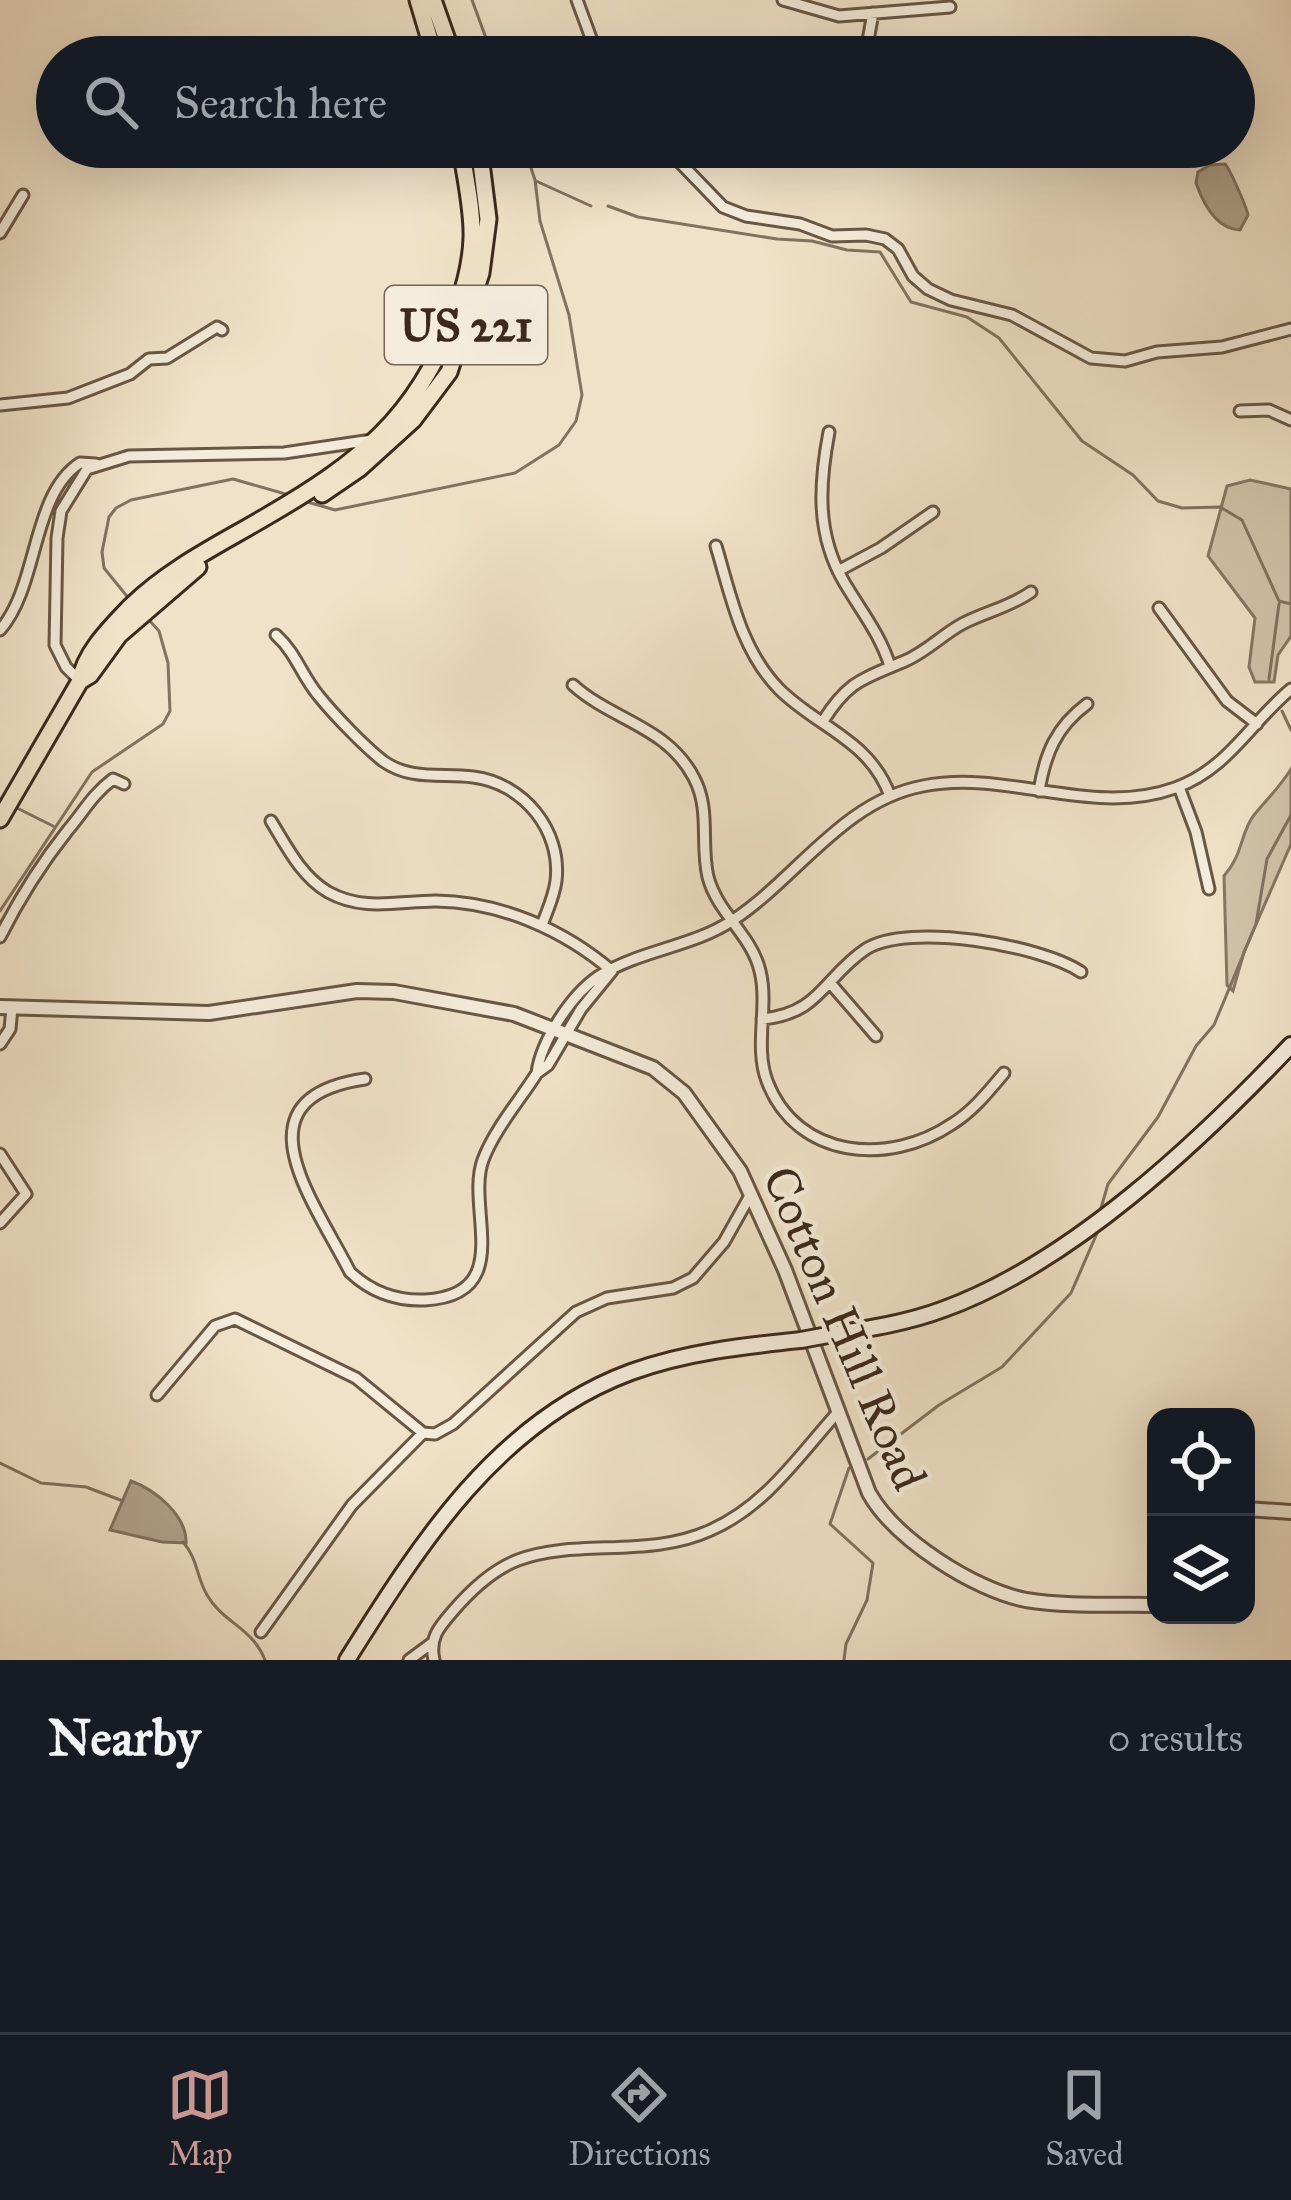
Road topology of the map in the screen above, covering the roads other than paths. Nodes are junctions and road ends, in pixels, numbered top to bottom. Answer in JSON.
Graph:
{"nodes":[{"id":1,"x":418,"y":0,"type":"edge"},
{"id":2,"x":433,"y":0,"type":"edge"},
{"id":3,"x":577,"y":0,"type":"edge"},
{"id":4,"x":783,"y":0,"type":"edge"},
{"id":5,"x":950,"y":7,"type":"dead end"},
{"id":6,"x":873,"y":13,"type":"junction"},
{"id":7,"x":429,"y":36,"type":"edge"},
{"id":8,"x":446,"y":36,"type":"edge"},
{"id":9,"x":590,"y":36,"type":"edge"},
{"id":10,"x":869,"y":36,"type":"edge"},
{"id":11,"x":464,"y":168,"type":"edge"},
{"id":12,"x":482,"y":168,"type":"edge"},
{"id":13,"x":683,"y":168,"type":"edge"},
{"id":14,"x":23,"y":195,"type":"dead end"},
{"id":15,"x":0,"y":233,"type":"edge"},
{"id":16,"x":1291,"y":328,"type":"edge"},
{"id":17,"x":222,"y":330,"type":"dead end"},
{"id":18,"x":0,"y":405,"type":"edge"},
{"id":19,"x":1240,"y":411,"type":"dead end"},
{"id":20,"x":1291,"y":420,"type":"edge"},
{"id":21,"x":829,"y":432,"type":"dead end"},
{"id":22,"x":377,"y":439,"type":"junction"},
{"id":23,"x":96,"y":464,"type":"junction"},
{"id":24,"x":354,"y":465,"type":"junction"},
{"id":25,"x":933,"y":512,"type":"dead end"},
{"id":26,"x":716,"y":546,"type":"dead end"},
{"id":27,"x":838,"y":571,"type":"junction"},
{"id":28,"x":1031,"y":592,"type":"dead end"},
{"id":29,"x":1159,"y":608,"type":"dead end"},
{"id":30,"x":0,"y":630,"type":"edge"},
{"id":31,"x":276,"y":635,"type":"dead end"},
{"id":32,"x":890,"y":666,"type":"junction"},
{"id":33,"x":86,"y":671,"type":"junction"},
{"id":34,"x":573,"y":685,"type":"dead end"},
{"id":35,"x":1291,"y":689,"type":"edge"},
{"id":36,"x":1088,"y":704,"type":"dead end"},
{"id":37,"x":823,"y":721,"type":"junction"},
{"id":38,"x":1257,"y":724,"type":"junction"},
{"id":39,"x":124,"y":784,"type":"dead end"},
{"id":40,"x":1179,"y":787,"type":"junction"},
{"id":41,"x":1039,"y":791,"type":"junction"},
{"id":42,"x":890,"y":796,"type":"junction"},
{"id":43,"x":0,"y":819,"type":"edge"},
{"id":44,"x":271,"y":821,"type":"dead end"},
{"id":45,"x":1209,"y":889,"type":"dead end"},
{"id":46,"x":731,"y":922,"type":"junction"},
{"id":47,"x":542,"y":926,"type":"junction"},
{"id":48,"x":0,"y":937,"type":"edge"},
{"id":49,"x":613,"y":971,"type":"junction"},
{"id":50,"x":1081,"y":972,"type":"dead end"},
{"id":51,"x":831,"y":983,"type":"junction"},
{"id":52,"x":6,"y":1008,"type":"edge"},
{"id":53,"x":762,"y":1018,"type":"junction"},
{"id":54,"x":561,"y":1032,"type":"junction"},
{"id":55,"x":876,"y":1036,"type":"dead end"},
{"id":56,"x":0,"y":1044,"type":"edge"},
{"id":57,"x":1291,"y":1045,"type":"edge"},
{"id":58,"x":1004,"y":1073,"type":"dead end"},
{"id":59,"x":365,"y":1079,"type":"dead end"},
{"id":60,"x":0,"y":1154,"type":"edge"},
{"id":61,"x":751,"y":1194,"type":"junction"},
{"id":62,"x":0,"y":1223,"type":"edge"},
{"id":63,"x":157,"y":1395,"type":"dead end"},
{"id":64,"x":839,"y":1411,"type":"junction"},
{"id":65,"x":423,"y":1433,"type":"junction"},
{"id":66,"x":1255,"y":1509,"type":"edge"},
{"id":67,"x":1291,"y":1512,"type":"edge"},
{"id":68,"x":1147,"y":1605,"type":"edge"},
{"id":69,"x":260,"y":1632,"type":"dead end"},
{"id":70,"x":432,"y":1643,"type":"junction"},
{"id":71,"x":347,"y":1660,"type":"edge"},
{"id":72,"x":409,"y":1660,"type":"edge"},
{"id":73,"x":434,"y":1660,"type":"edge"}],
"edges":[{"from":1,"to":7,"type":"main road"},
{"from":2,"to":8,"type":"main road"},
{"from":3,"to":9,"type":"street"},
{"from":4,"to":6,"type":"street"},
{"from":5,"to":6,"type":"street"},
{"from":6,"to":10,"type":"street"},
{"from":11,"to":22,"type":"main road","number":"US 221"},
{"from":12,"to":24,"type":"main road","number":"US 221"},
{"from":13,"to":16,"type":"street"},
{"from":14,"to":15,"type":"street"},
{"from":17,"to":18,"type":"street"},
{"from":19,"to":20,"type":"street"},
{"from":21,"to":27,"type":"street"},
{"from":22,"to":23,"type":"street"},
{"from":22,"to":24,"type":"main road","number":"US 221"},
{"from":23,"to":30,"type":"street"},
{"from":23,"to":33,"type":"street"},
{"from":24,"to":33,"type":"main road","number":"US 221"},
{"from":25,"to":27,"type":"street"},
{"from":26,"to":37,"type":"street"},
{"from":27,"to":32,"type":"street"},
{"from":28,"to":32,"type":"street"},
{"from":29,"to":38,"type":"street"},
{"from":31,"to":47,"type":"street"},
{"from":32,"to":37,"type":"street"},
{"from":33,"to":43,"type":"main road","number":"US 221"},
{"from":34,"to":46,"type":"street"},
{"from":35,"to":38,"type":"street"},
{"from":36,"to":41,"type":"street"},
{"from":37,"to":42,"type":"street"},
{"from":38,"to":40,"type":"street"},
{"from":39,"to":48,"type":"street"},
{"from":40,"to":41,"type":"street"},
{"from":40,"to":45,"type":"street"},
{"from":41,"to":42,"type":"street"},
{"from":42,"to":46,"type":"street"},
{"from":44,"to":47,"type":"street"},
{"from":46,"to":49,"type":"street"},
{"from":46,"to":53,"type":"street"},
{"from":47,"to":49,"type":"street"},
{"from":49,"to":54,"type":"street"},
{"from":50,"to":51,"type":"street"},
{"from":51,"to":53,"type":"street"},
{"from":51,"to":55,"type":"street"},
{"from":52,"to":54,"type":"street","name":"Cotton Hill Road"},
{"from":52,"to":56,"type":"street"},
{"from":53,"to":58,"type":"street"},
{"from":54,"to":59,"type":"street"},
{"from":54,"to":61,"type":"street","name":"Cotton Hill Road"},
{"from":57,"to":71,"type":"main road","bridge":true},
{"from":60,"to":62,"type":"street"},
{"from":61,"to":64,"type":"street","name":"Cotton Hill Road"},
{"from":61,"to":65,"type":"street"},
{"from":63,"to":65,"type":"street"},
{"from":64,"to":68,"type":"street","name":"Cotton Hill Road"},
{"from":64,"to":70,"type":"street"},
{"from":65,"to":69,"type":"street"},
{"from":66,"to":67,"type":"street"},
{"from":70,"to":72,"type":"street"},
{"from":70,"to":73,"type":"street"}]}
